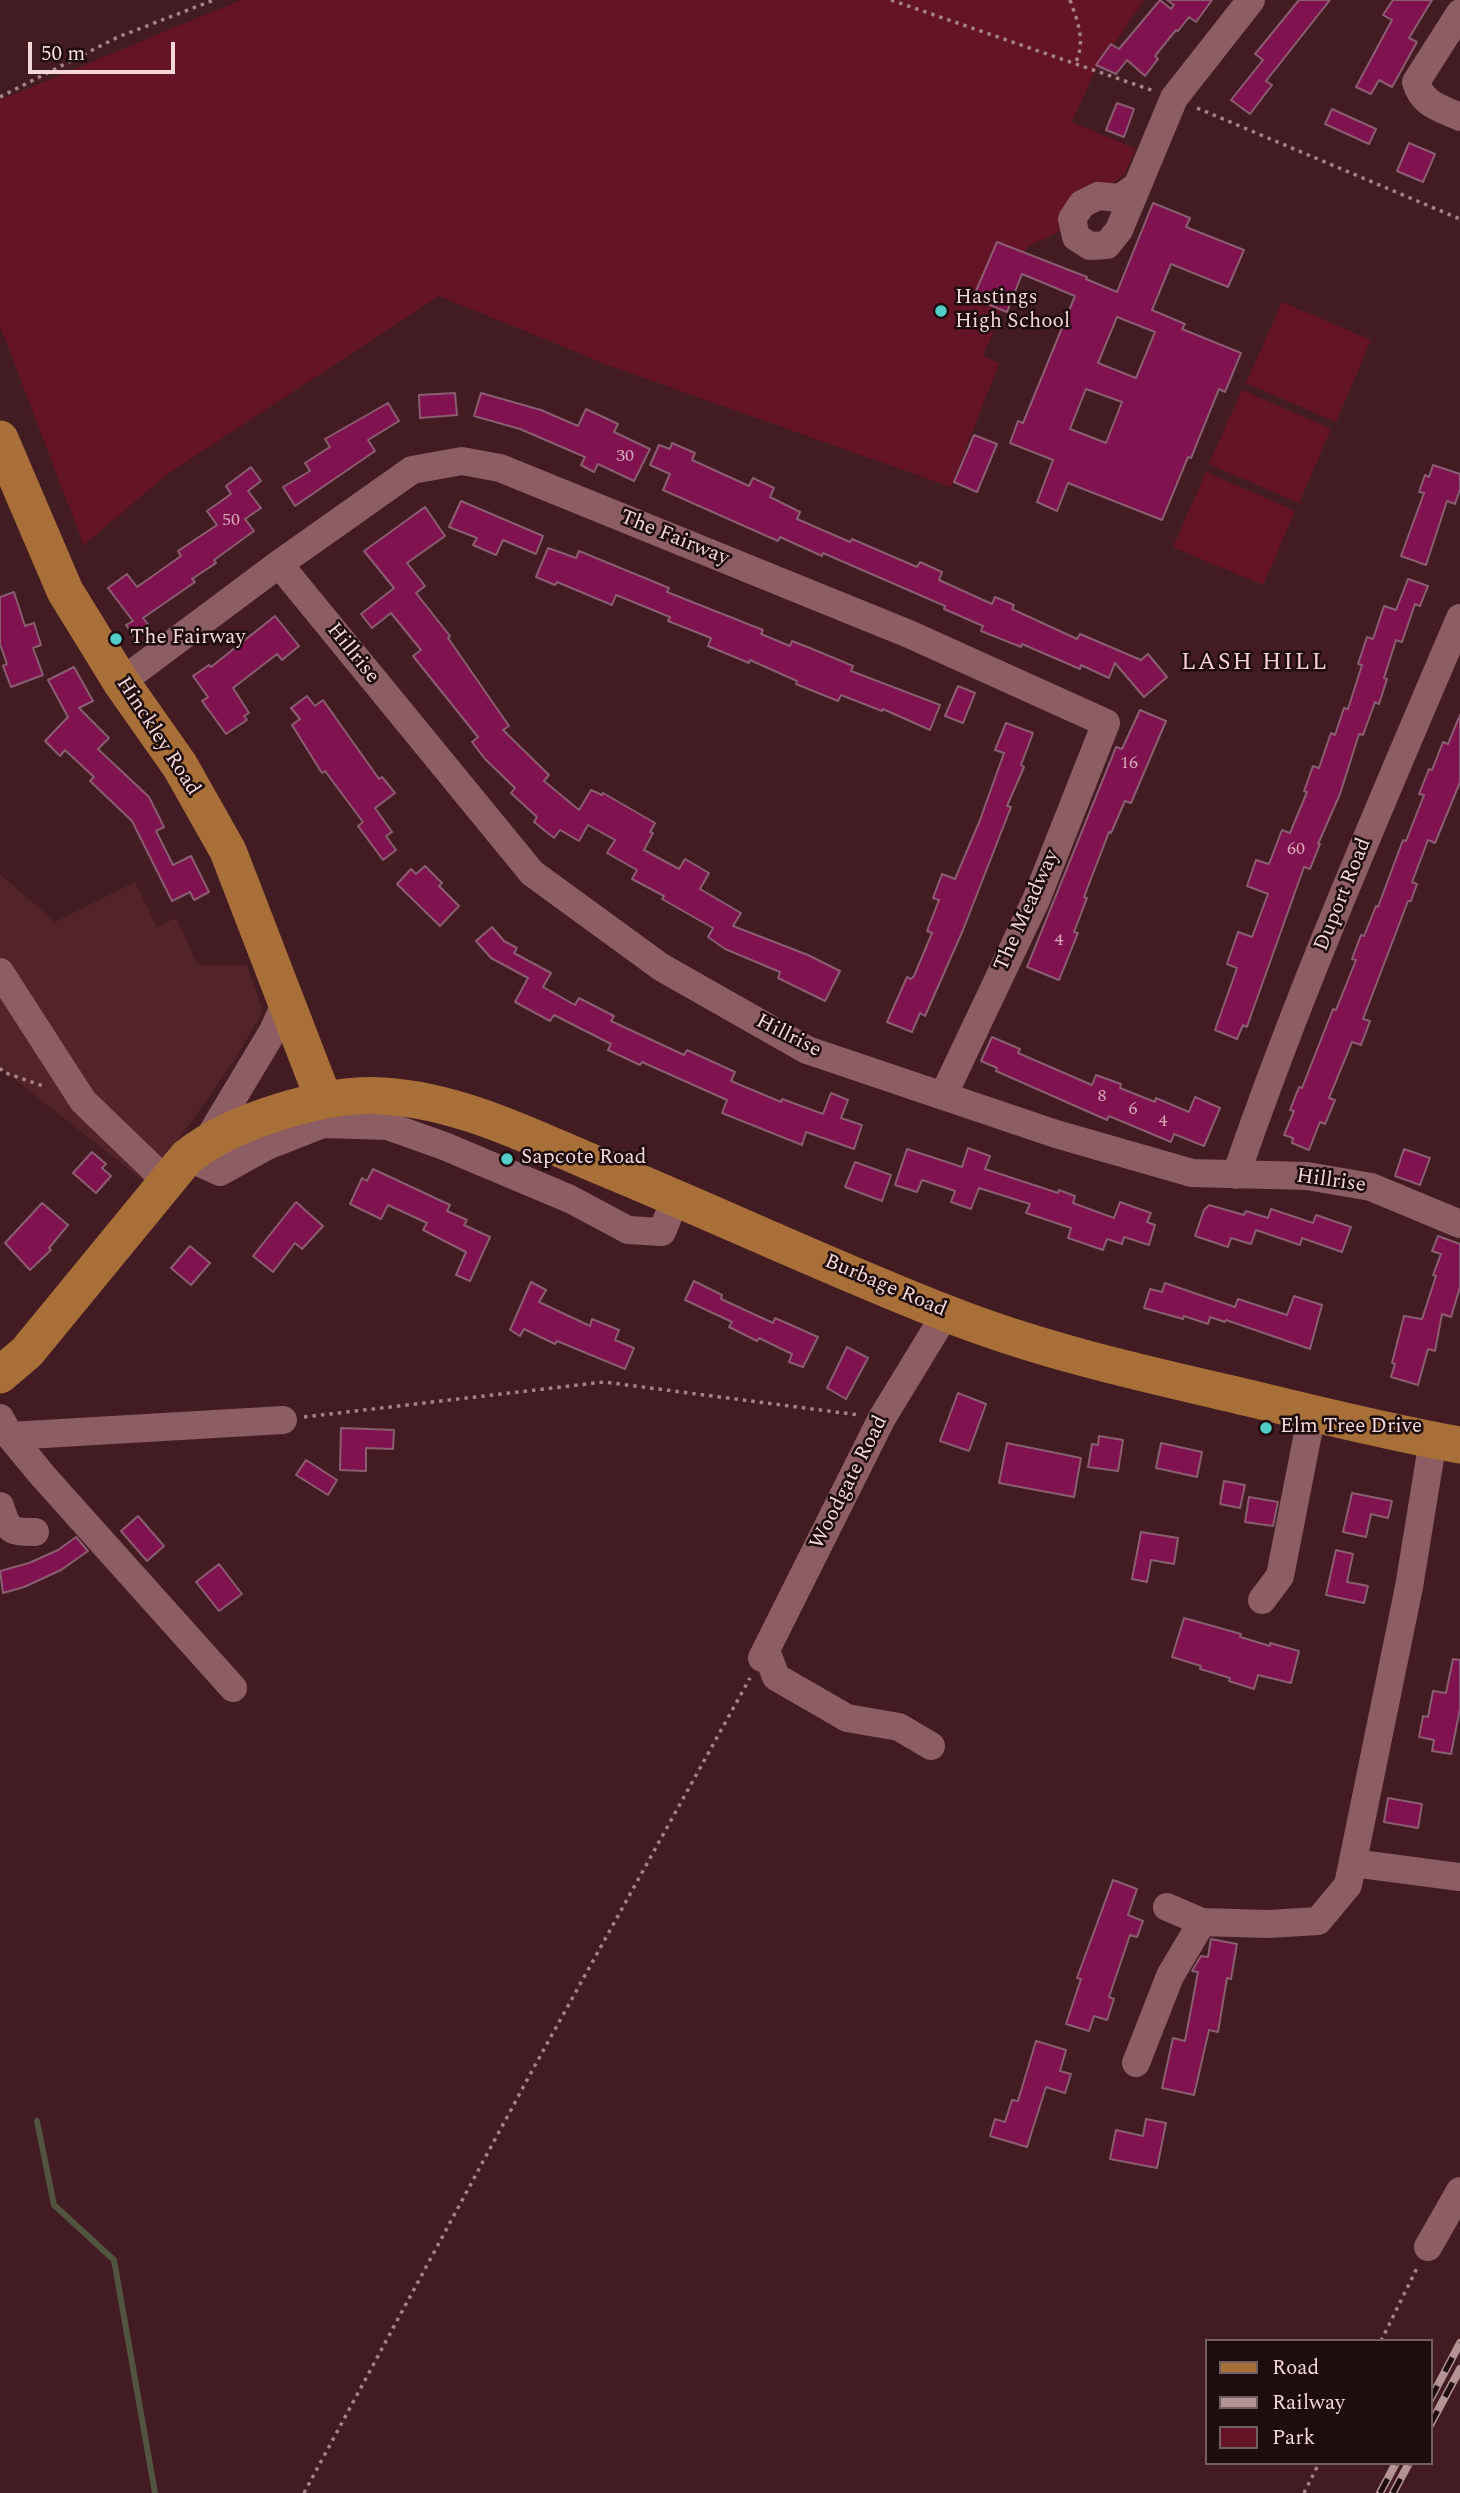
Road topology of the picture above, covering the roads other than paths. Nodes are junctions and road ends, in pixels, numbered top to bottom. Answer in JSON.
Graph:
{"nodes":[{"id":1,"x":1251,"y":0,"type":"edge"},
{"id":2,"x":1460,"y":13,"type":"edge"},
{"id":3,"x":1460,"y":117,"type":"edge"},
{"id":4,"x":1137,"y":187,"type":"dead end"},
{"id":5,"x":0,"y":439,"type":"edge"},
{"id":6,"x":279,"y":564,"type":"junction"},
{"id":7,"x":1460,"y":618,"type":"edge"},
{"id":8,"x":121,"y":682,"type":"junction"},
{"id":9,"x":1106,"y":723,"type":"joint"},
{"id":10,"x":0,"y":972,"type":"edge"},
{"id":11,"x":286,"y":1002,"type":"junction"},
{"id":12,"x":943,"y":1096,"type":"junction"},
{"id":13,"x":324,"y":1100,"type":"junction"},
{"id":14,"x":187,"y":1160,"type":"junction"},
{"id":15,"x":1236,"y":1175,"type":"junction"},
{"id":16,"x":676,"y":1197,"type":"junction"},
{"id":17,"x":1460,"y":1224,"type":"edge"},
{"id":18,"x":946,"y":1313,"type":"junction"},
{"id":19,"x":0,"y":1375,"type":"edge"},
{"id":20,"x":1312,"y":1413,"type":"junction"},
{"id":21,"x":284,"y":1420,"type":"road end"},
{"id":22,"x":5,"y":1427,"type":"edge"},
{"id":23,"x":1446,"y":1442,"type":"edge"},
{"id":24,"x":0,"y":1506,"type":"edge"},
{"id":25,"x":35,"y":1532,"type":"dead end"},
{"id":26,"x":1262,"y":1600,"type":"dead end"},
{"id":27,"x":233,"y":1688,"type":"dead end"},
{"id":28,"x":931,"y":1746,"type":"dead end"},
{"id":29,"x":1353,"y":1863,"type":"junction"},
{"id":30,"x":1460,"y":1877,"type":"edge"},
{"id":31,"x":1167,"y":1907,"type":"dead end"},
{"id":32,"x":1202,"y":1922,"type":"junction"},
{"id":33,"x":1136,"y":2063,"type":"dead end"},
{"id":34,"x":1460,"y":2191,"type":"edge"},
{"id":35,"x":1428,"y":2247,"type":"road end"}],
"edges":[{"from":1,"to":4,"type":"street"},
{"from":2,"to":3,"type":"street"},
{"from":5,"to":8,"type":"main road","name":"Hinckley Road"},
{"from":6,"to":8,"type":"street","name":"The Fairway"},
{"from":6,"to":9,"type":"street","name":"The Fairway"},
{"from":6,"to":12,"type":"street","name":"Hillrise"},
{"from":7,"to":15,"type":"street","name":"Duport Road"},
{"from":8,"to":11,"type":"main road","name":"Hinckley Road"},
{"from":9,"to":12,"type":"street","name":"The Meadway"},
{"from":10,"to":14,"type":"street"},
{"from":11,"to":13,"type":"main road","name":"Hinckley Road"},
{"from":11,"to":14,"type":"street"},
{"from":12,"to":15,"type":"street","name":"Hillrise"},
{"from":13,"to":14,"type":"main road"},
{"from":13,"to":16,"type":"main road","name":"Burbage Road"},
{"from":14,"to":16,"type":"street"},
{"from":14,"to":19,"type":"main road"},
{"from":15,"to":17,"type":"street","name":"Hillrise"},
{"from":16,"to":18,"type":"main road","name":"Burbage Road"},
{"from":18,"to":20,"type":"main road","name":"Burbage Road"},
{"from":18,"to":28,"type":"street","name":"Woodgate Road"},
{"from":20,"to":23,"type":"main road","name":"Burbage Road"},
{"from":20,"to":26,"type":"street"},
{"from":21,"to":22,"type":"street"},
{"from":22,"to":27,"type":"street"},
{"from":23,"to":29,"type":"street"},
{"from":24,"to":25,"type":"street"},
{"from":29,"to":30,"type":"street"},
{"from":29,"to":32,"type":"street"},
{"from":31,"to":32,"type":"street"},
{"from":32,"to":33,"type":"street"},
{"from":34,"to":35,"type":"street"}]}
